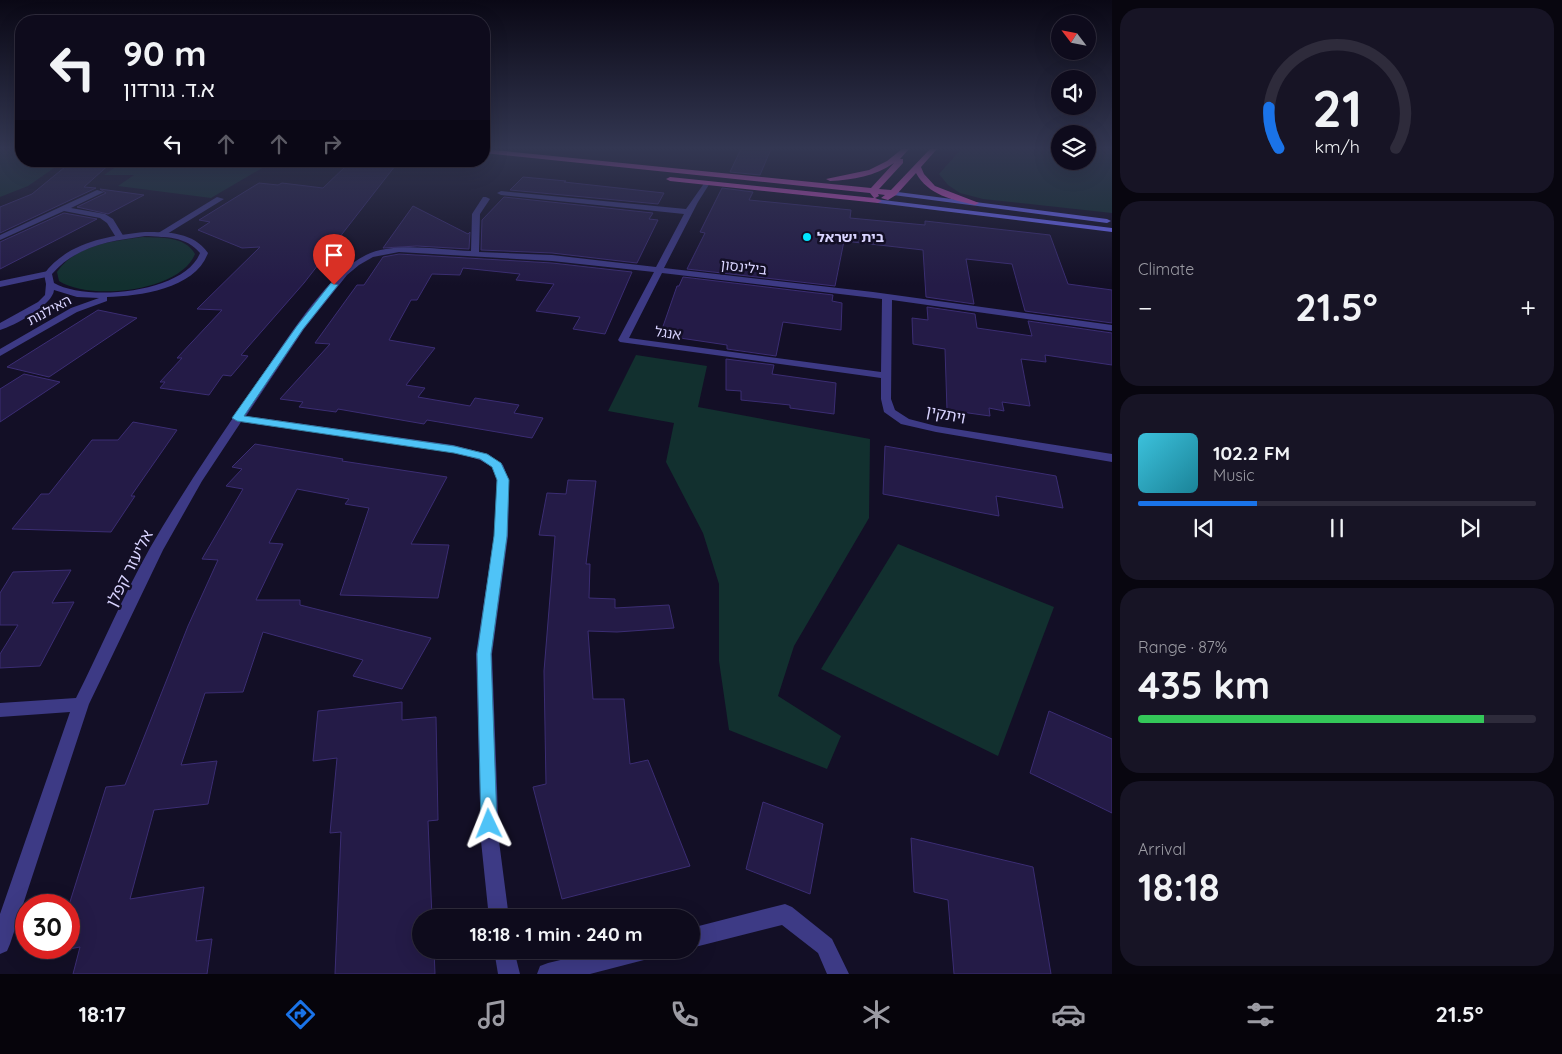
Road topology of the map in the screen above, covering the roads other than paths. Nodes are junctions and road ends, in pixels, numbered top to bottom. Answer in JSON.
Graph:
{"nodes":[{"id":1,"x":95,"y":194,"type":"edge"},
{"id":2,"x":515,"y":194,"type":"edge"},
{"id":3,"x":700,"y":194,"type":"edge"},
{"id":4,"x":810,"y":194,"type":"edge"},
{"id":5,"x":875,"y":194,"type":"edge"},
{"id":6,"x":891,"y":194,"type":"edge"},
{"id":7,"x":905,"y":194,"type":"edge"},
{"id":8,"x":949,"y":194,"type":"edge"},
{"id":9,"x":220,"y":199,"type":"dead end"},
{"id":10,"x":486,"y":199,"type":"dead end"},
{"id":11,"x":878,"y":202,"type":"junction"},
{"id":12,"x":975,"y":203,"type":"junction"},
{"id":13,"x":63,"y":209,"type":"junction"},
{"id":14,"x":689,"y":212,"type":"junction"},
{"id":15,"x":1112,"y":222,"type":"edge"},
{"id":16,"x":1112,"y":230,"type":"edge"},
{"id":17,"x":159,"y":234,"type":"junction"},
{"id":18,"x":120,"y":237,"type":"junction"},
{"id":19,"x":0,"y":238,"type":"edge"},
{"id":20,"x":475,"y":253,"type":"junction"},
{"id":21,"x":371,"y":255,"type":"joint"},
{"id":22,"x":660,"y":271,"type":"junction"},
{"id":23,"x":49,"y":279,"type":"junction"},
{"id":24,"x":0,"y":284,"type":"edge"},
{"id":25,"x":113,"y":295,"type":"junction"},
{"id":26,"x":887,"y":297,"type":"junction"},
{"id":27,"x":0,"y":328,"type":"edge"},
{"id":28,"x":1112,"y":328,"type":"edge"},
{"id":29,"x":0,"y":353,"type":"edge"},
{"id":30,"x":886,"y":376,"type":"junction"},
{"id":31,"x":237,"y":418,"type":"junction"},
{"id":32,"x":1112,"y":458,"type":"edge"},
{"id":33,"x":81,"y":704,"type":"junction"},
{"id":34,"x":0,"y":710,"type":"edge"},
{"id":35,"x":498,"y":909,"type":"edge"},
{"id":36,"x":700,"y":936,"type":"edge"},
{"id":37,"x":0,"y":944,"type":"edge"},
{"id":38,"x":506,"y":959,"type":"edge"},
{"id":39,"x":608,"y":959,"type":"edge"},
{"id":40,"x":509,"y":974,"type":"edge"},
{"id":41,"x":548,"y":974,"type":"edge"},
{"id":42,"x":838,"y":974,"type":"edge"}],
"edges":[{"from":1,"to":13,"type":"street"},
{"from":2,"to":14,"type":"street"},
{"from":3,"to":14,"type":"street","name":"אנגל"},
{"from":4,"to":11,"type":"highway"},
{"from":5,"to":11,"type":"highway"},
{"from":6,"to":11,"type":"highway"},
{"from":7,"to":12,"type":"main road"},
{"from":8,"to":12,"type":"highway"},
{"from":9,"to":17,"type":"street"},
{"from":10,"to":20,"type":"street"},
{"from":11,"to":16,"type":"main road"},
{"from":12,"to":15,"type":"main road"},
{"from":13,"to":18,"type":"street"},
{"from":13,"to":19,"type":"street"},
{"from":14,"to":22,"type":"street","name":"אנגל"},
{"from":17,"to":18,"type":"street","name":"האילנות"},
{"from":17,"to":25,"type":"street"},
{"from":18,"to":23,"type":"street","name":"האילנות"},
{"from":20,"to":21,"type":"street","name":"בילינסון"},
{"from":20,"to":22,"type":"street","name":"בילינסון"},
{"from":21,"to":31,"type":"street","name":"אליעזר קפלן"},
{"from":22,"to":26,"type":"street","name":"בילינסון"},
{"from":22,"to":30,"type":"street","name":"אנגל"},
{"from":23,"to":24,"type":"street"},
{"from":23,"to":25,"type":"street"},
{"from":23,"to":27,"type":"street","name":"האילנות"},
{"from":25,"to":29,"type":"street","name":"האילנות"},
{"from":26,"to":28,"type":"street","name":"בילינסון"},
{"from":26,"to":30,"type":"street","name":"ויתקין"},
{"from":30,"to":32,"type":"street","name":"ויתקין"},
{"from":31,"to":33,"type":"street","name":"אליעזר קפלן"},
{"from":31,"to":35,"type":"street"},
{"from":33,"to":34,"type":"street"},
{"from":33,"to":37,"type":"street","name":"אליעזר קפלן"},
{"from":36,"to":42,"type":"street"},
{"from":38,"to":40,"type":"street"},
{"from":39,"to":41,"type":"street"}]}
